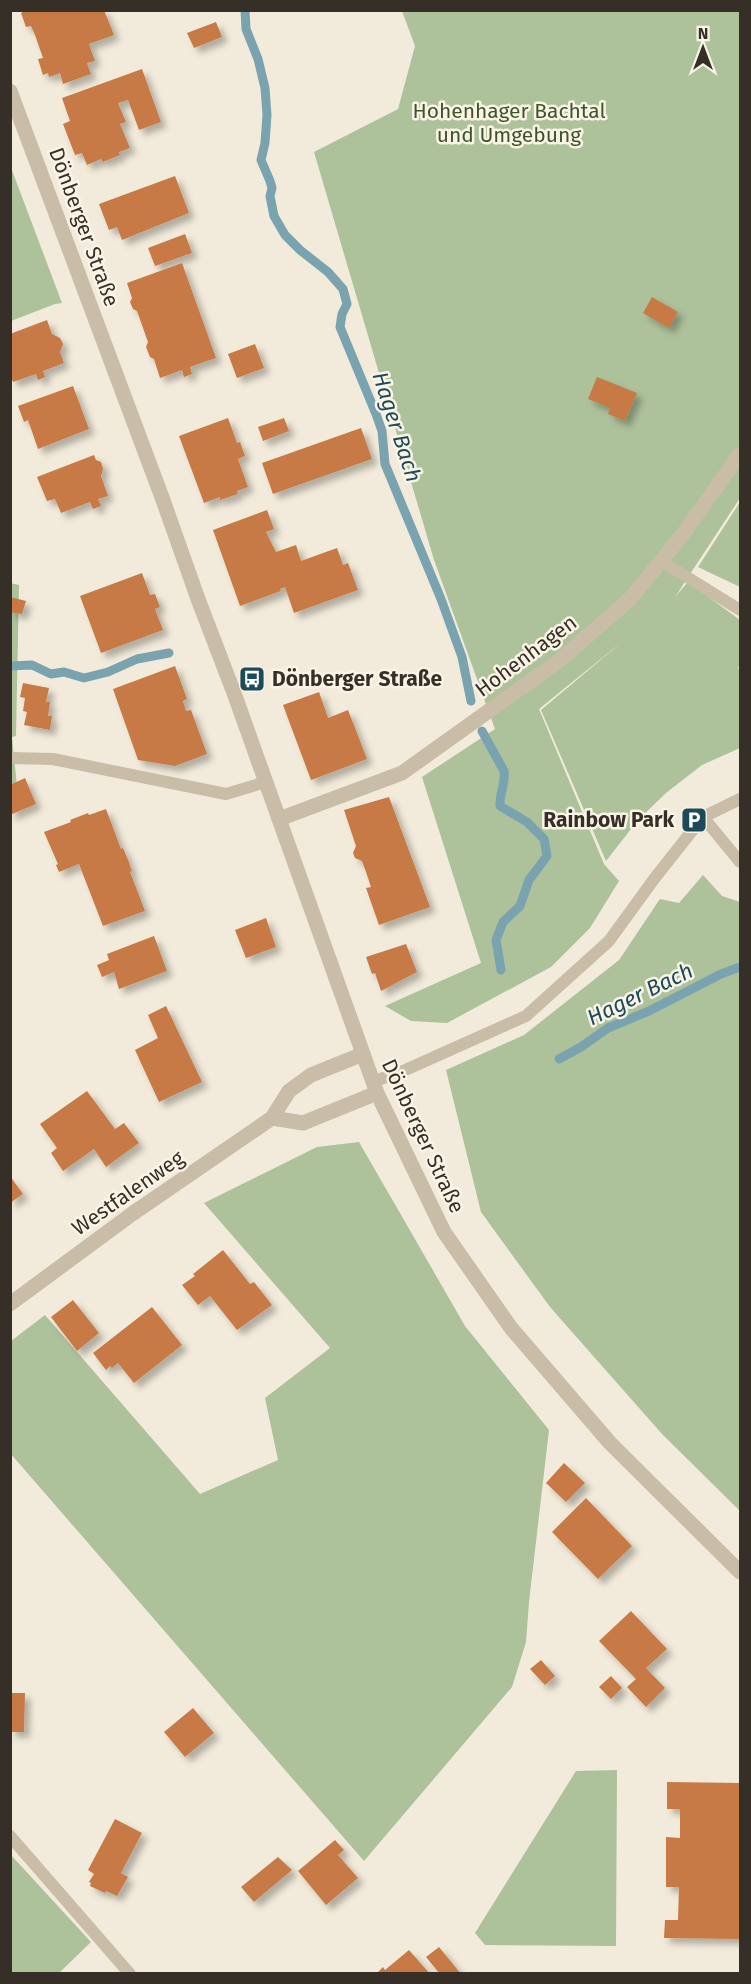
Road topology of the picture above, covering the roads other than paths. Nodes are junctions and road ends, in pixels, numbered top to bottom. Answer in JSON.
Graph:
{"nodes":[{"id":1,"x":10,"y":91,"type":"edge"},
{"id":2,"x":741,"y":454,"type":"edge"},
{"id":3,"x":662,"y":561,"type":"junction"},
{"id":4,"x":741,"y":610,"type":"edge"},
{"id":5,"x":10,"y":758,"type":"edge"},
{"id":6,"x":266,"y":782,"type":"junction"},
{"id":7,"x":741,"y":799,"type":"edge"},
{"id":8,"x":703,"y":817,"type":"junction"},
{"id":9,"x":279,"y":819,"type":"junction"},
{"id":10,"x":741,"y":862,"type":"edge"},
{"id":11,"x":363,"y":1054,"type":"junction"},
{"id":12,"x":375,"y":1088,"type":"junction"},
{"id":13,"x":272,"y":1118,"type":"junction"},
{"id":14,"x":10,"y":1304,"type":"edge"},
{"id":15,"x":741,"y":1572,"type":"edge"},
{"id":16,"x":10,"y":1836,"type":"edge"},
{"id":17,"x":130,"y":1974,"type":"edge"}],
"edges":[{"from":1,"to":6,"type":"street","name":"Dönberger Straße"},
{"from":2,"to":3,"type":"street","name":"Hohenhagen"},
{"from":3,"to":4,"type":"lane"},
{"from":3,"to":9,"type":"street","name":"Hohenhagen"},
{"from":5,"to":6,"type":"lane"},
{"from":6,"to":9,"type":"street","name":"Dönberger Straße"},
{"from":7,"to":8,"type":"lane"},
{"from":8,"to":10,"type":"lane"},
{"from":8,"to":12,"type":"lane"},
{"from":9,"to":11,"type":"street","name":"Dönberger Straße"},
{"from":11,"to":12,"type":"street","name":"Dönberger Straße"},
{"from":11,"to":13,"type":"street","name":"Westfalenweg"},
{"from":12,"to":13,"type":"street"},
{"from":12,"to":15,"type":"street","name":"Dönberger Straße"},
{"from":13,"to":14,"type":"street","name":"Westfalenweg"},
{"from":16,"to":17,"type":"lane"}]}
